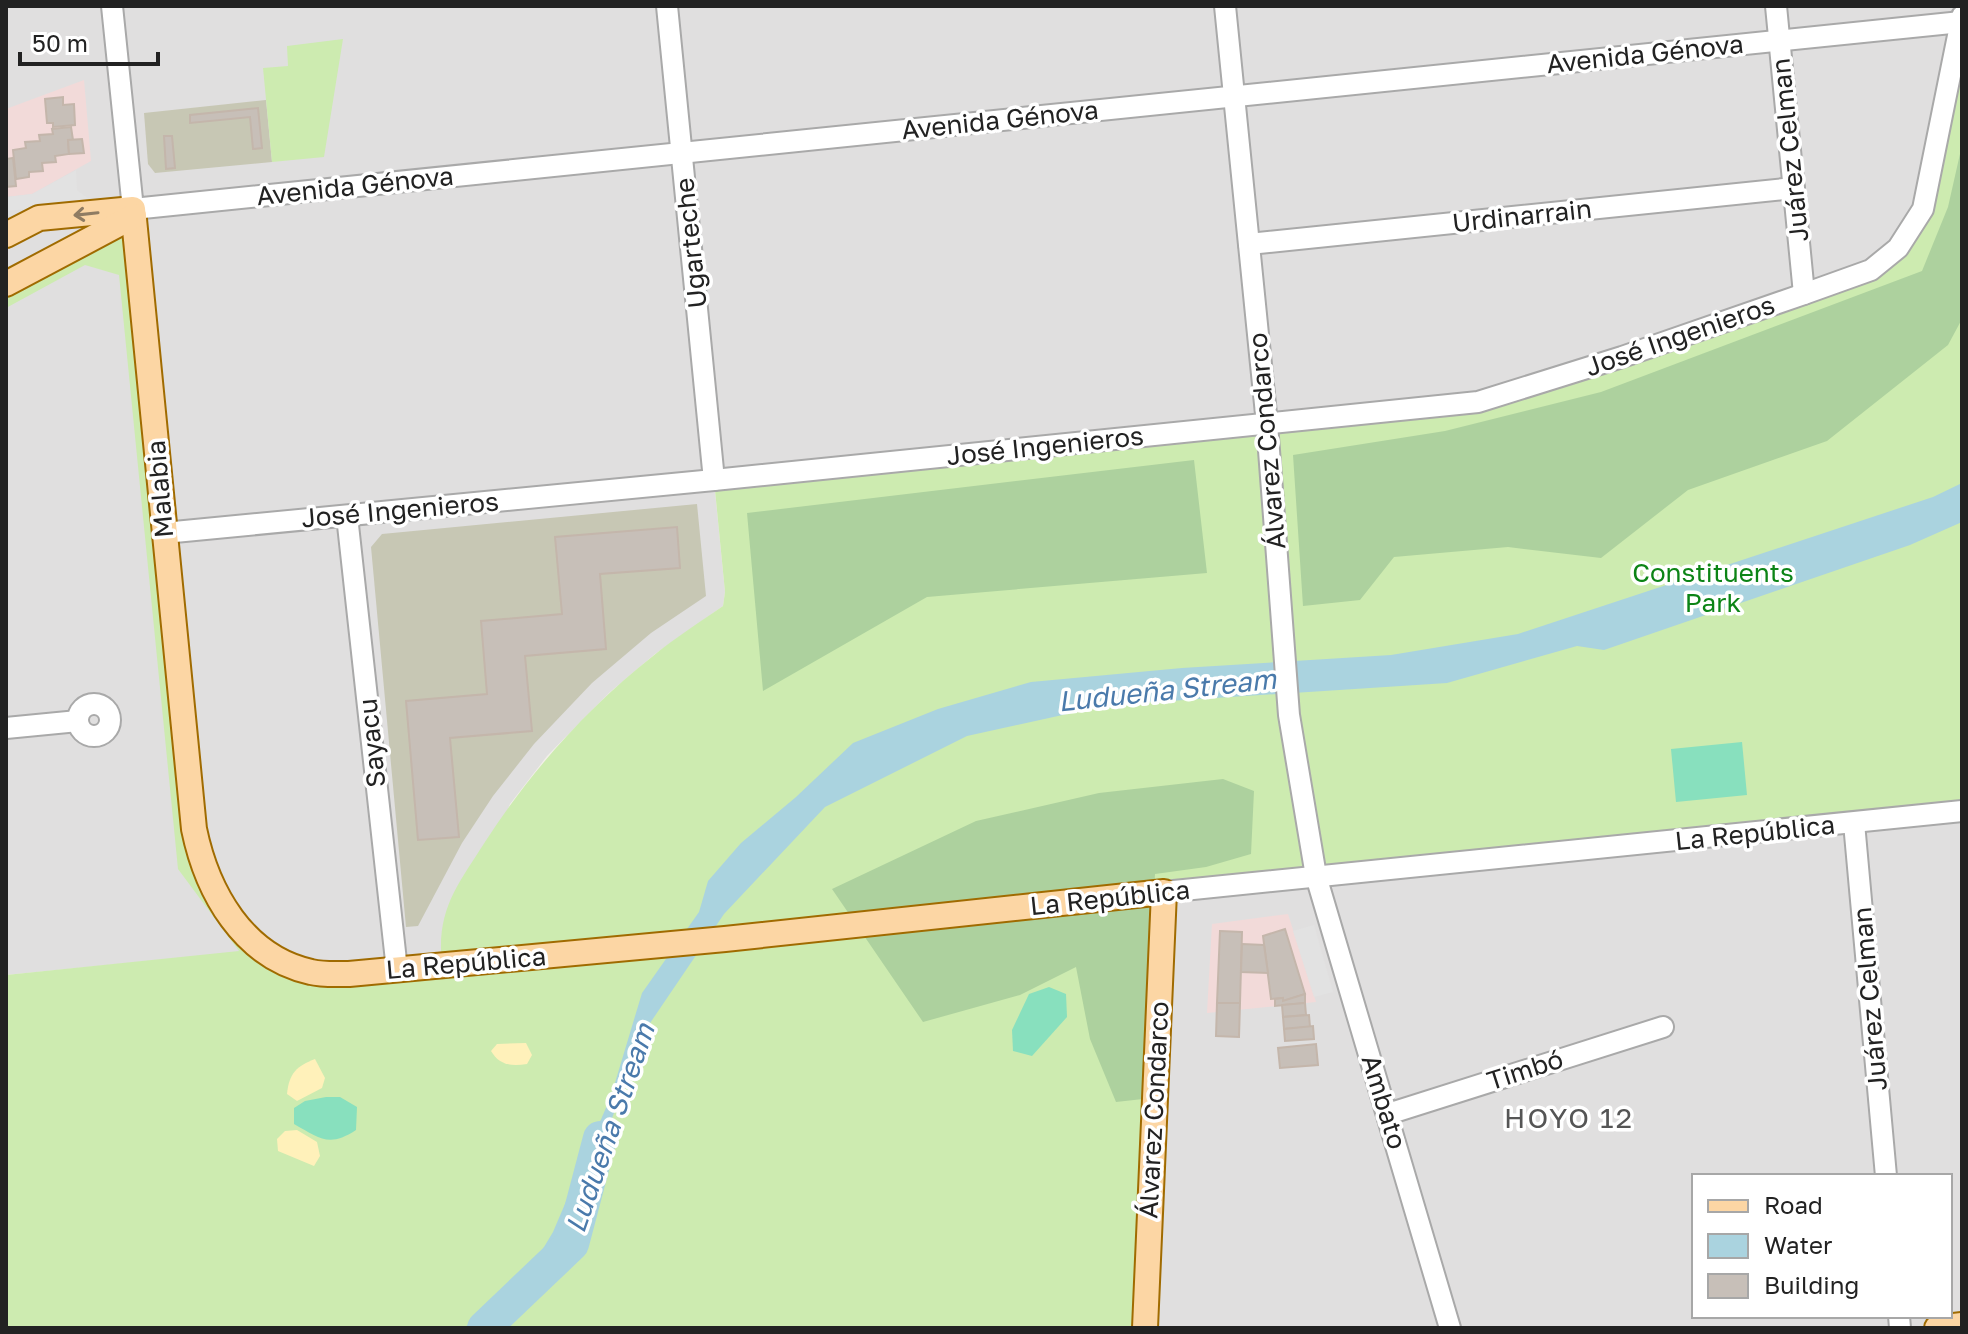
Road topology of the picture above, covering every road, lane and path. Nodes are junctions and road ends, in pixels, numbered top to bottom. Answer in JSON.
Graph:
{"nodes":[{"id":1,"x":112,"y":6,"type":"edge"},
{"id":2,"x":667,"y":6,"type":"edge"},
{"id":3,"x":1225,"y":6,"type":"edge"},
{"id":4,"x":1776,"y":6,"type":"edge"},
{"id":5,"x":1961,"y":19,"type":"edge"},
{"id":6,"x":1779,"y":40,"type":"junction"},
{"id":7,"x":1234,"y":96,"type":"junction"},
{"id":8,"x":682,"y":153,"type":"junction"},
{"id":9,"x":1794,"y":188,"type":"junction"},
{"id":10,"x":133,"y":212,"type":"junction"},
{"id":11,"x":39,"y":218,"type":"junction"},
{"id":12,"x":6,"y":222,"type":"edge"},
{"id":13,"x":6,"y":235,"type":"edge"},
{"id":14,"x":1249,"y":244,"type":"junction"},
{"id":15,"x":56,"y":258,"type":"junction"},
{"id":16,"x":6,"y":284,"type":"edge"},
{"id":17,"x":1804,"y":294,"type":"junction"},
{"id":18,"x":1267,"y":424,"type":"junction"},
{"id":19,"x":714,"y":480,"type":"junction"},
{"id":20,"x":347,"y":516,"type":"junction"},
{"id":21,"x":164,"y":533,"type":"junction"},
{"id":22,"x":78,"y":721,"type":"dead end"},
{"id":23,"x":6,"y":728,"type":"edge"},
{"id":24,"x":1962,"y":811,"type":"edge"},
{"id":25,"x":1854,"y":823,"type":"junction"},
{"id":26,"x":1316,"y":876,"type":"junction"},
{"id":27,"x":1164,"y":892,"type":"junction"},
{"id":28,"x":263,"y":950,"type":"joint"},
{"id":29,"x":397,"y":970,"type":"junction"},
{"id":30,"x":1663,"y":1027,"type":"dead end"},
{"id":31,"x":1388,"y":1114,"type":"junction"},
{"id":32,"x":1886,"y":1174,"type":"edge"},
{"id":33,"x":1962,"y":1325,"type":"edge"},
{"id":34,"x":1145,"y":1328,"type":"edge"},
{"id":35,"x":1450,"y":1328,"type":"edge"},
{"id":36,"x":1937,"y":1328,"type":"edge"}],
"edges":[{"from":1,"to":10,"type":"street","name":"Malabia"},
{"from":2,"to":8,"type":"street","name":"Ugarteche"},
{"from":3,"to":7,"type":"street","name":"Álvarez Condarco"},
{"from":4,"to":6,"type":"street","name":"Juárez Celman"},
{"from":5,"to":6,"type":"street","name":"Avenida Génova"},
{"from":5,"to":17,"type":"street","name":"José Ingenieros"},
{"from":6,"to":7,"type":"street","name":"Avenida Génova"},
{"from":6,"to":9,"type":"street","name":"Juárez Celman"},
{"from":7,"to":8,"type":"street","name":"Avenida Génova"},
{"from":7,"to":14,"type":"street","name":"Álvarez Condarco"},
{"from":8,"to":10,"type":"street","name":"Avenida Génova"},
{"from":8,"to":19,"type":"street","name":"Ugarteche"},
{"from":9,"to":14,"type":"street","name":"Urdinarrain"},
{"from":9,"to":17,"type":"street","name":"Juárez Celman"},
{"from":10,"to":11,"type":"main road","name":"Avenida Génova","one_way":true},
{"from":10,"to":15,"type":"main road"},
{"from":10,"to":21,"type":"main road","name":"Malabia"},
{"from":11,"to":12,"type":"street","name":"Avenida Génova"},
{"from":11,"to":13,"type":"main road"},
{"from":11,"to":15,"type":"main road"},
{"from":14,"to":18,"type":"street","name":"Álvarez Condarco"},
{"from":15,"to":16,"type":"main road"},
{"from":17,"to":18,"type":"street","name":"José Ingenieros"},
{"from":18,"to":19,"type":"street","name":"José Ingenieros"},
{"from":18,"to":26,"type":"street","name":"Álvarez Condarco"},
{"from":19,"to":20,"type":"street","name":"José Ingenieros"},
{"from":20,"to":21,"type":"street","name":"José Ingenieros"},
{"from":20,"to":29,"type":"street","name":"Sayacu"},
{"from":21,"to":28,"type":"main road","name":"Malabia"},
{"from":22,"to":23,"type":"street"},
{"from":24,"to":25,"type":"street","name":"La República"},
{"from":25,"to":26,"type":"street","name":"La República"},
{"from":25,"to":32,"type":"street","name":"Juárez Celman"},
{"from":26,"to":27,"type":"street","name":"La República"},
{"from":26,"to":31,"type":"street","name":"Ambato"},
{"from":27,"to":29,"type":"main road","name":"La República"},
{"from":27,"to":34,"type":"main road","name":"Álvarez Condarco"},
{"from":28,"to":29,"type":"main road","name":"La República"},
{"from":30,"to":31,"type":"street","name":"Timbó"},
{"from":31,"to":35,"type":"street","name":"Ambato"},
{"from":33,"to":36,"type":"main road"}]}
